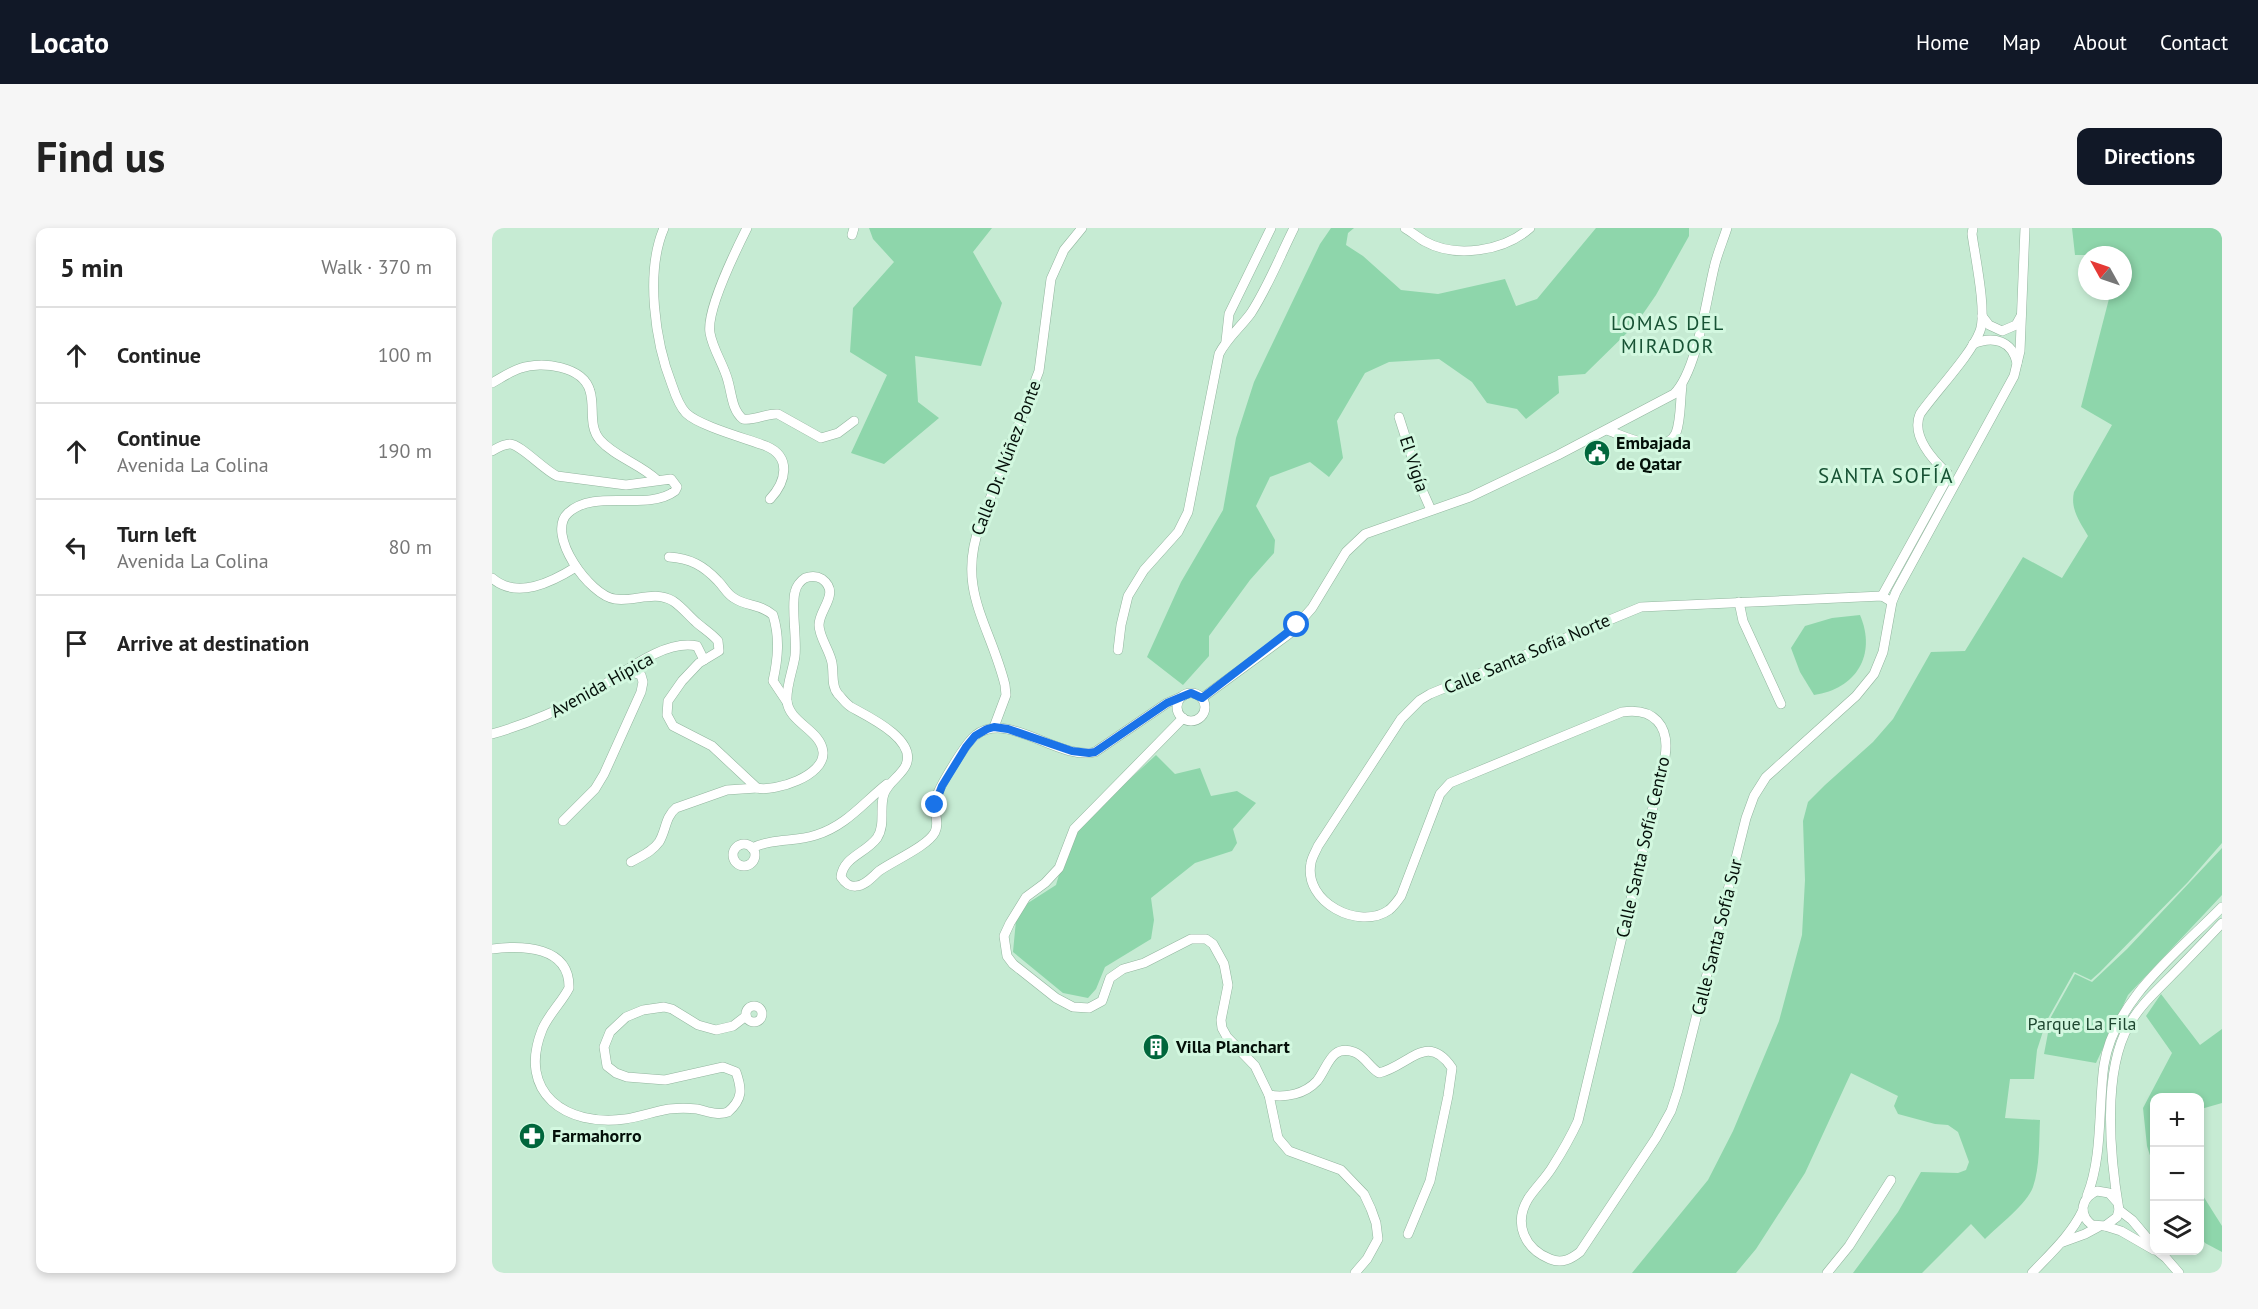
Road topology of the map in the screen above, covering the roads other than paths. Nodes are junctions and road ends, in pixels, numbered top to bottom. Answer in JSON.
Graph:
{"nodes":[{"id":1,"x":664,"y":228,"type":"edge"},
{"id":2,"x":747,"y":228,"type":"edge"},
{"id":3,"x":1082,"y":228,"type":"edge"},
{"id":4,"x":1271,"y":228,"type":"edge"},
{"id":5,"x":1294,"y":228,"type":"edge"},
{"id":6,"x":1405,"y":228,"type":"edge"},
{"id":7,"x":1530,"y":228,"type":"edge"},
{"id":8,"x":1727,"y":228,"type":"edge"},
{"id":9,"x":1973,"y":228,"type":"edge"},
{"id":10,"x":2025,"y":228,"type":"edge"},
{"id":11,"x":1982,"y":313,"type":"junction"},
{"id":12,"x":2022,"y":313,"type":"junction"},
{"id":13,"x":1226,"y":341,"type":"junction"},
{"id":14,"x":1973,"y":344,"type":"junction"},
{"id":15,"x":2018,"y":366,"type":"junction"},
{"id":16,"x":492,"y":383,"type":"edge"},
{"id":17,"x":1682,"y":386,"type":"junction"},
{"id":18,"x":1399,"y":417,"type":"dead end"},
{"id":19,"x":854,"y":421,"type":"dead end"},
{"id":20,"x":1607,"y":430,"type":"junction"},
{"id":21,"x":492,"y":451,"type":"edge"},
{"id":22,"x":1966,"y":466,"type":"junction"},
{"id":23,"x":1947,"y":473,"type":"junction"},
{"id":24,"x":657,"y":480,"type":"junction"},
{"id":25,"x":770,"y":498,"type":"dead end"},
{"id":26,"x":1431,"y":510,"type":"junction"},
{"id":27,"x":669,"y":557,"type":"dead end"},
{"id":28,"x":576,"y":567,"type":"junction"},
{"id":29,"x":492,"y":578,"type":"edge"},
{"id":30,"x":1882,"y":596,"type":"junction"},
{"id":31,"x":1739,"y":602,"type":"junction"},
{"id":32,"x":1892,"y":602,"type":"junction"},
{"id":33,"x":1118,"y":650,"type":"dead end"},
{"id":34,"x":704,"y":660,"type":"junction"},
{"id":35,"x":626,"y":670,"type":"junction"},
{"id":36,"x":1183,"y":696,"type":"junction"},
{"id":37,"x":1202,"y":698,"type":"junction"},
{"id":38,"x":787,"y":702,"type":"junction"},
{"id":39,"x":1781,"y":704,"type":"dead end"},
{"id":40,"x":1183,"y":718,"type":"junction"},
{"id":41,"x":994,"y":727,"type":"junction"},
{"id":42,"x":492,"y":734,"type":"edge"},
{"id":43,"x":901,"y":773,"type":"junction"},
{"id":44,"x":757,"y":788,"type":"junction"},
{"id":45,"x":562,"y":820,"type":"dead end"},
{"id":46,"x":752,"y":848,"type":"dead end"},
{"id":47,"x":631,"y":862,"type":"dead end"},
{"id":48,"x":2222,"y":907,"type":"edge"},
{"id":49,"x":1342,"y":912,"type":"joint"},
{"id":50,"x":2222,"y":923,"type":"edge"},
{"id":51,"x":492,"y":949,"type":"edge"},
{"id":52,"x":746,"y":1016,"type":"dead end"},
{"id":53,"x":1269,"y":1095,"type":"junction"},
{"id":54,"x":1891,"y":1180,"type":"dead end"},
{"id":55,"x":2086,"y":1198,"type":"junction"},
{"id":56,"x":2118,"y":1206,"type":"junction"},
{"id":57,"x":2083,"y":1210,"type":"junction"},
{"id":58,"x":2102,"y":1226,"type":"junction"},
{"id":59,"x":1408,"y":1234,"type":"dead end"},
{"id":60,"x":2062,"y":1242,"type":"junction"},
{"id":61,"x":2150,"y":1242,"type":"edge"},
{"id":62,"x":2150,"y":1247,"type":"edge"},
{"id":63,"x":1540,"y":1253,"type":"joint"},
{"id":64,"x":2161,"y":1255,"type":"edge"},
{"id":65,"x":1355,"y":1273,"type":"edge"},
{"id":66,"x":1827,"y":1273,"type":"edge"},
{"id":67,"x":2032,"y":1273,"type":"edge"},
{"id":68,"x":2180,"y":1273,"type":"edge"}],
"edges":[{"from":1,"to":25,"type":"street"},
{"from":2,"to":19,"type":"street"},
{"from":3,"to":41,"type":"street","name":"Calle Dr. Núñez Ponte"},
{"from":4,"to":13,"type":"street"},
{"from":5,"to":13,"type":"street"},
{"from":6,"to":7,"type":"street"},
{"from":8,"to":17,"type":"street"},
{"from":9,"to":11,"type":"street"},
{"from":10,"to":12,"type":"street"},
{"from":11,"to":12,"type":"street"},
{"from":11,"to":14,"type":"street"},
{"from":12,"to":15,"type":"street"},
{"from":13,"to":33,"type":"street"},
{"from":14,"to":15,"type":"street"},
{"from":14,"to":23,"type":"street"},
{"from":15,"to":22,"type":"street","name":"Calle Santa Sofía Sur"},
{"from":16,"to":24,"type":"street"},
{"from":17,"to":20,"type":"street"},
{"from":17,"to":20,"type":"street"},
{"from":18,"to":26,"type":"street","name":"El Vigía"},
{"from":20,"to":26,"type":"street"},
{"from":21,"to":24,"type":"street"},
{"from":22,"to":23,"type":"street"},
{"from":22,"to":32,"type":"street","name":"Calle Santa Sofía Sur"},
{"from":23,"to":30,"type":"street"},
{"from":24,"to":28,"type":"street"},
{"from":26,"to":37,"type":"street"},
{"from":27,"to":38,"type":"street"},
{"from":28,"to":29,"type":"street"},
{"from":28,"to":34,"type":"street"},
{"from":30,"to":31,"type":"street","name":"Calle Santa Sofía Norte"},
{"from":30,"to":32,"type":"street"},
{"from":31,"to":39,"type":"street"},
{"from":31,"to":49,"type":"street","name":"Calle Santa Sofía Norte"},
{"from":32,"to":63,"type":"street","name":"Calle Santa Sofía Sur"},
{"from":34,"to":35,"type":"street","name":"Avenida Hípica"},
{"from":34,"to":44,"type":"street"},
{"from":35,"to":42,"type":"street","name":"Avenida Hípica"},
{"from":35,"to":45,"type":"street"},
{"from":36,"to":37,"type":"street"},
{"from":36,"to":40,"type":"street"},
{"from":36,"to":41,"type":"street"},
{"from":37,"to":40,"type":"street"},
{"from":38,"to":43,"type":"street"},
{"from":38,"to":44,"type":"street"},
{"from":40,"to":53,"type":"street"},
{"from":41,"to":43,"type":"street"},
{"from":43,"to":46,"type":"street"},
{"from":44,"to":47,"type":"street"},
{"from":48,"to":55,"type":"street"},
{"from":49,"to":63,"type":"street","name":"Calle Santa Sofía Centro"},
{"from":50,"to":56,"type":"street"},
{"from":51,"to":52,"type":"street"},
{"from":53,"to":59,"type":"street"},
{"from":53,"to":65,"type":"street"},
{"from":54,"to":66,"type":"street"},
{"from":55,"to":56,"type":"street"},
{"from":55,"to":57,"type":"street"},
{"from":56,"to":58,"type":"street"},
{"from":56,"to":61,"type":"street"},
{"from":57,"to":58,"type":"street"},
{"from":57,"to":60,"type":"street"},
{"from":58,"to":60,"type":"street"},
{"from":58,"to":62,"type":"street"},
{"from":60,"to":67,"type":"street"},
{"from":64,"to":68,"type":"street"}]}
